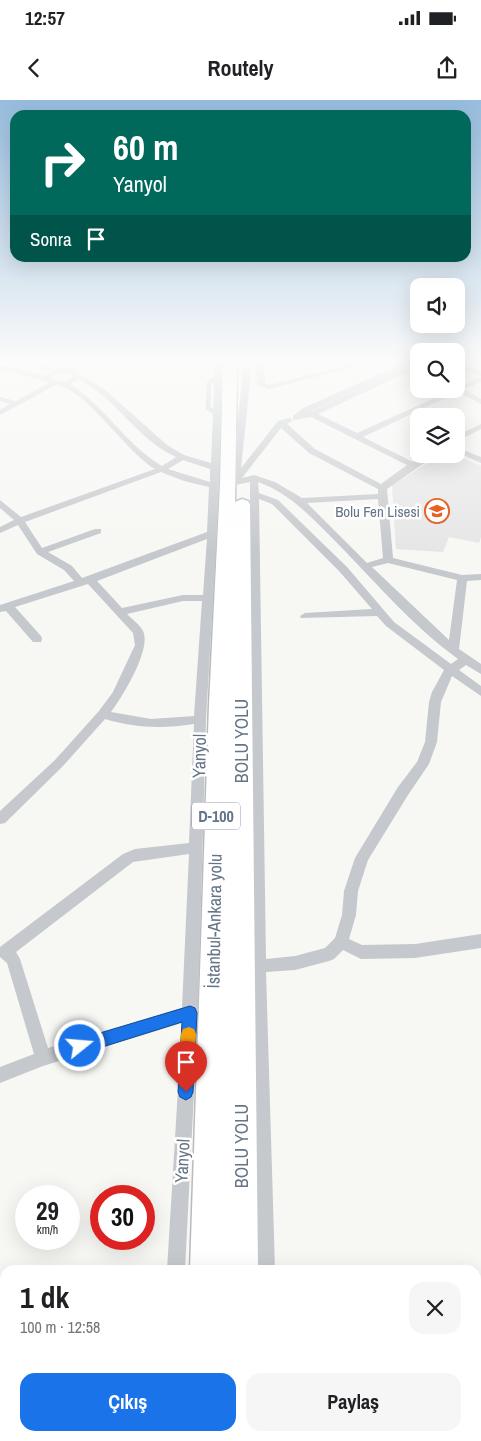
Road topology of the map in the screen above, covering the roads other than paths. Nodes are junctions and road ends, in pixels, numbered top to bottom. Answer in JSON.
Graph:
{"nodes":[{"id":1,"x":112,"y":426,"type":"edge"},
{"id":2,"x":140,"y":426,"type":"edge"},
{"id":3,"x":217,"y":426,"type":"edge"},
{"id":4,"x":226,"y":426,"type":"edge"},
{"id":5,"x":241,"y":426,"type":"edge"},
{"id":6,"x":243,"y":426,"type":"edge"},
{"id":7,"x":278,"y":426,"type":"edge"},
{"id":8,"x":285,"y":426,"type":"edge"},
{"id":9,"x":335,"y":426,"type":"edge"},
{"id":10,"x":380,"y":426,"type":"edge"},
{"id":11,"x":481,"y":426,"type":"edge"},
{"id":12,"x":465,"y":435,"type":"edge"},
{"id":13,"x":356,"y":437,"type":"junction"},
{"id":14,"x":465,"y":453,"type":"edge"},
{"id":15,"x":186,"y":459,"type":"junction"},
{"id":16,"x":481,"y":460,"type":"edge"},
{"id":17,"x":215,"y":461,"type":"junction"},
{"id":18,"x":417,"y":463,"type":"edge"},
{"id":19,"x":413,"y":465,"type":"junction"},
{"id":20,"x":162,"y":469,"type":"junction"},
{"id":21,"x":254,"y":478,"type":"junction"},
{"id":22,"x":235,"y":482,"type":"junction"},
{"id":23,"x":213,"y":485,"type":"junction"},
{"id":24,"x":383,"y":492,"type":"junction"},
{"id":25,"x":254,"y":494,"type":"junction"},
{"id":26,"x":300,"y":501,"type":"junction"},
{"id":27,"x":0,"y":504,"type":"edge"},
{"id":28,"x":20,"y":521,"type":"junction"},
{"id":29,"x":0,"y":530,"type":"edge"},
{"id":30,"x":98,"y":531,"type":"dead end"},
{"id":31,"x":212,"y":534,"type":"junction"},
{"id":32,"x":40,"y":552,"type":"junction"},
{"id":33,"x":388,"y":560,"type":"junction"},
{"id":34,"x":366,"y":566,"type":"junction"},
{"id":35,"x":481,"y":577,"type":"edge"},
{"id":36,"x":462,"y":578,"type":"junction"},
{"id":37,"x":85,"y":581,"type":"junction"},
{"id":38,"x":207,"y":598,"type":"junction"},
{"id":39,"x":4,"y":608,"type":"edge"},
{"id":40,"x":120,"y":612,"type":"junction"},
{"id":41,"x":380,"y":612,"type":"junction"},
{"id":42,"x":305,"y":616,"type":"dead end"},
{"id":43,"x":37,"y":639,"type":"dead end"},
{"id":44,"x":453,"y":650,"type":"junction"},
{"id":45,"x":466,"y":659,"type":"junction"},
{"id":46,"x":450,"y":670,"type":"junction"},
{"id":47,"x":481,"y":670,"type":"edge"},
{"id":48,"x":481,"y":692,"type":"edge"},
{"id":49,"x":219,"y":704,"type":"junction"},
{"id":50,"x":104,"y":714,"type":"junction"},
{"id":51,"x":200,"y":719,"type":"junction"},
{"id":52,"x":199,"y":782,"type":"junction"},
{"id":53,"x":0,"y":819,"type":"edge"},
{"id":54,"x":196,"y":848,"type":"junction"},
{"id":55,"x":248,"y":895,"type":"junction"},
{"id":56,"x":481,"y":941,"type":"edge"},
{"id":57,"x":341,"y":942,"type":"junction"},
{"id":58,"x":3,"y":951,"type":"edge"},
{"id":59,"x":259,"y":966,"type":"junction"},
{"id":60,"x":190,"y":1013,"type":"junction"},
{"id":61,"x":43,"y":1058,"type":"junction"},
{"id":62,"x":0,"y":1075,"type":"edge"},
{"id":63,"x":199,"y":1265,"type":"edge"},
{"id":64,"x":199,"y":1265,"type":"edge"},
{"id":65,"x":242,"y":1265,"type":"edge"},
{"id":66,"x":266,"y":1265,"type":"edge"}],
"edges":[{"from":1,"to":20,"type":"street"},
{"from":2,"to":15,"type":"street"},
{"from":3,"to":17,"type":"street","name":"Yanyol"},
{"from":4,"to":49,"type":"highway","name":"İstanbul-Ankara yolu","number":"D-100"},
{"from":5,"to":22,"type":"street"},
{"from":6,"to":55,"type":"highway","name":"BOLU YOLU","number":"D-100"},
{"from":7,"to":22,"type":"street"},
{"from":8,"to":24,"type":"street"},
{"from":9,"to":13,"type":"street"},
{"from":10,"to":13,"type":"street"},
{"from":11,"to":12,"type":"street"},
{"from":13,"to":19,"type":"street"},
{"from":14,"to":16,"type":"street"},
{"from":15,"to":17,"type":"street"},
{"from":15,"to":17,"type":"street"},
{"from":15,"to":20,"type":"street"},
{"from":17,"to":23,"type":"street","name":"Yanyol"},
{"from":18,"to":19,"type":"street"},
{"from":19,"to":24,"type":"street"},
{"from":20,"to":23,"type":"street"},
{"from":20,"to":28,"type":"street"},
{"from":21,"to":22,"type":"street"},
{"from":21,"to":25,"type":"street"},
{"from":21,"to":26,"type":"street"},
{"from":23,"to":31,"type":"street","name":"Yanyol"},
{"from":24,"to":26,"type":"street"},
{"from":24,"to":33,"type":"street"},
{"from":25,"to":41,"type":"street"},
{"from":25,"to":55,"type":"street"},
{"from":26,"to":34,"type":"street"},
{"from":27,"to":28,"type":"street"},
{"from":28,"to":29,"type":"street"},
{"from":28,"to":32,"type":"street"},
{"from":30,"to":32,"type":"street"},
{"from":31,"to":37,"type":"street"},
{"from":31,"to":38,"type":"street","name":"Yanyol"},
{"from":32,"to":37,"type":"street"},
{"from":33,"to":34,"type":"street"},
{"from":33,"to":36,"type":"street"},
{"from":34,"to":44,"type":"street"},
{"from":35,"to":36,"type":"street"},
{"from":36,"to":44,"type":"street"},
{"from":37,"to":39,"type":"street"},
{"from":37,"to":40,"type":"street"},
{"from":38,"to":40,"type":"street"},
{"from":38,"to":51,"type":"street","name":"Yanyol"},
{"from":39,"to":43,"type":"street"},
{"from":40,"to":50,"type":"street"},
{"from":41,"to":42,"type":"street"},
{"from":41,"to":46,"type":"street"},
{"from":44,"to":45,"type":"street"},
{"from":45,"to":46,"type":"street"},
{"from":45,"to":47,"type":"street"},
{"from":46,"to":48,"type":"street"},
{"from":46,"to":57,"type":"street"},
{"from":49,"to":52,"type":"street"},
{"from":49,"to":63,"type":"highway","name":"İstanbul-Ankara yolu","number":"D-100"},
{"from":50,"to":51,"type":"street"},
{"from":50,"to":53,"type":"street"},
{"from":51,"to":52,"type":"street","name":"Yanyol"},
{"from":52,"to":54,"type":"street","name":"Yanyol"},
{"from":54,"to":58,"type":"street"},
{"from":54,"to":60,"type":"street","name":"Yanyol"},
{"from":55,"to":59,"type":"street"},
{"from":55,"to":65,"type":"highway","name":"BOLU YOLU","number":"D-100"},
{"from":56,"to":57,"type":"street"},
{"from":57,"to":59,"type":"street"},
{"from":58,"to":61,"type":"street"},
{"from":59,"to":66,"type":"street"},
{"from":60,"to":61,"type":"street"},
{"from":60,"to":64,"type":"street","name":"Yanyol"},
{"from":61,"to":62,"type":"street"}]}
